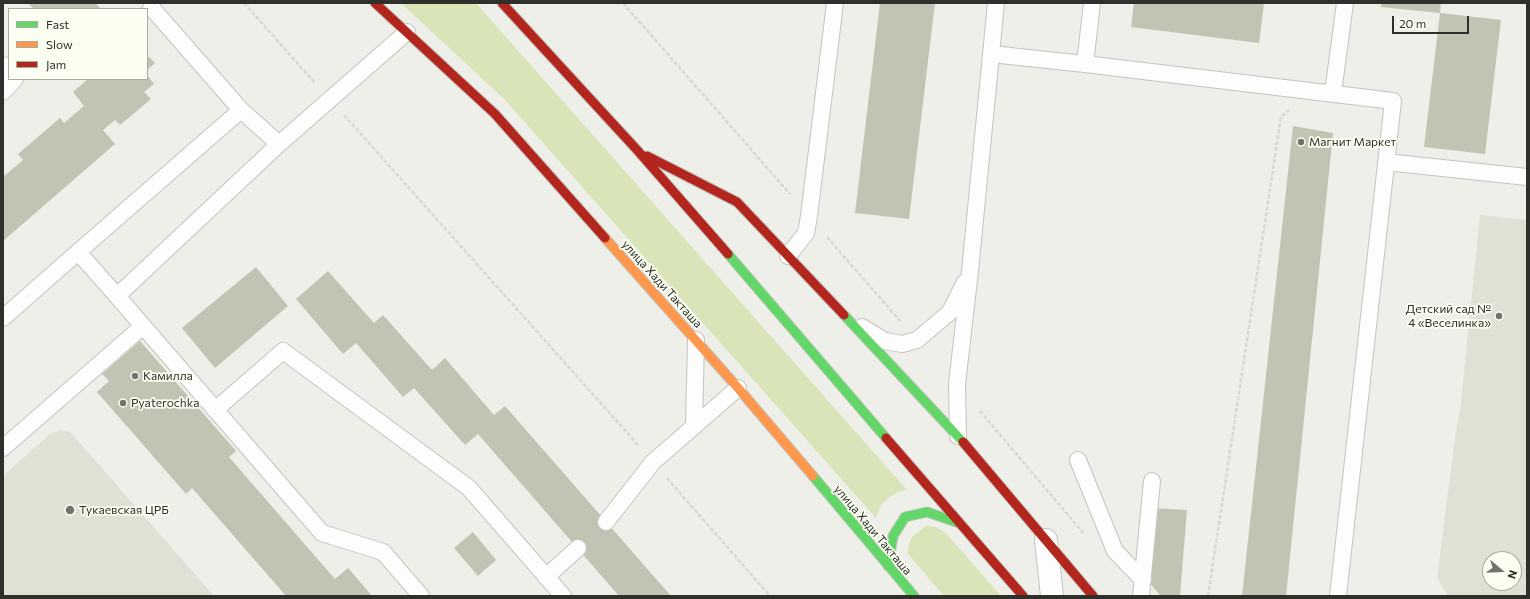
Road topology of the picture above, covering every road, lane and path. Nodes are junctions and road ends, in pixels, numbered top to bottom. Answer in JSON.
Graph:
{"nodes":[{"id":1,"x":244,"y":3,"type":"edge"},
{"id":2,"x":375,"y":3,"type":"edge"},
{"id":3,"x":622,"y":3,"type":"edge"},
{"id":4,"x":835,"y":3,"type":"edge"},
{"id":5,"x":996,"y":3,"type":"edge"},
{"id":6,"x":1092,"y":3,"type":"edge"},
{"id":7,"x":1345,"y":3,"type":"edge"},
{"id":8,"x":505,"y":5,"type":"edge"},
{"id":9,"x":151,"y":7,"type":"dead end"},
{"id":10,"x":407,"y":32,"type":"junction"},
{"id":11,"x":991,"y":54,"type":"junction"},
{"id":12,"x":1085,"y":64,"type":"junction"},
{"id":13,"x":15,"y":80,"type":"edge"},
{"id":14,"x":1311,"y":91,"type":"junction"},
{"id":15,"x":3,"y":92,"type":"edge"},
{"id":16,"x":1333,"y":93,"type":"junction"},
{"id":17,"x":330,"y":99,"type":"junction"},
{"id":18,"x":241,"y":110,"type":"junction"},
{"id":19,"x":279,"y":144,"type":"junction"},
{"id":20,"x":638,"y":151,"type":"junction"},
{"id":21,"x":1386,"y":162,"type":"junction"},
{"id":22,"x":1527,"y":177,"type":"edge"},
{"id":23,"x":809,"y":216,"type":"junction"},
{"id":24,"x":78,"y":252,"type":"junction"},
{"id":25,"x":788,"y":256,"type":"junction"},
{"id":26,"x":970,"y":271,"type":"junction"},
{"id":27,"x":117,"y":296,"type":"junction"},
{"id":28,"x":846,"y":317,"type":"junction"},
{"id":29,"x":3,"y":318,"type":"edge"},
{"id":30,"x":143,"y":326,"type":"junction"},
{"id":31,"x":696,"y":340,"type":"junction"},
{"id":32,"x":917,"y":340,"type":"junction"},
{"id":33,"x":957,"y":384,"type":"junction"},
{"id":34,"x":738,"y":388,"type":"junction"},
{"id":35,"x":215,"y":410,"type":"junction"},
{"id":36,"x":694,"y":426,"type":"junction"},
{"id":37,"x":958,"y":436,"type":"junction"},
{"id":38,"x":3,"y":448,"type":"edge"},
{"id":39,"x":1078,"y":460,"type":"dead end"},
{"id":40,"x":653,"y":462,"type":"junction"},
{"id":41,"x":1152,"y":481,"type":"dead end"},
{"id":42,"x":606,"y":522,"type":"dead end"},
{"id":43,"x":961,"y":524,"type":"junction"},
{"id":44,"x":1084,"y":535,"type":"dead end"},
{"id":45,"x":1046,"y":540,"type":"junction"},
{"id":46,"x":578,"y":548,"type":"dead end"},
{"id":47,"x":888,"y":566,"type":"junction"},
{"id":48,"x":546,"y":577,"type":"junction"},
{"id":49,"x":1143,"y":580,"type":"junction"},
{"id":50,"x":421,"y":596,"type":"edge"},
{"id":51,"x":563,"y":596,"type":"edge"},
{"id":52,"x":770,"y":596,"type":"edge"},
{"id":53,"x":914,"y":596,"type":"edge"},
{"id":54,"x":1023,"y":596,"type":"edge"},
{"id":55,"x":1052,"y":596,"type":"edge"},
{"id":56,"x":1093,"y":596,"type":"edge"},
{"id":57,"x":1141,"y":596,"type":"edge"},
{"id":58,"x":1208,"y":596,"type":"edge"},
{"id":59,"x":1338,"y":596,"type":"edge"}],
"edges":[{"from":1,"to":17,"type":"path"},
{"from":2,"to":10,"type":"main road","name":"улица Хади Такташа"},
{"from":3,"to":23,"type":"path"},
{"from":4,"to":23,"type":"lane"},
{"from":5,"to":11,"type":"lane"},
{"from":6,"to":12,"type":"lane"},
{"from":7,"to":16,"type":"lane"},
{"from":8,"to":20,"type":"main road"},
{"from":9,"to":18,"type":"lane"},
{"from":10,"to":17,"type":"lane"},
{"from":10,"to":31,"type":"main road","name":"улица Хади Такташа"},
{"from":11,"to":12,"type":"lane"},
{"from":11,"to":26,"type":"lane"},
{"from":12,"to":14,"type":"lane"},
{"from":13,"to":15,"type":"lane"},
{"from":14,"to":16,"type":"lane"},
{"from":14,"to":58,"type":"path"},
{"from":16,"to":21,"type":"lane"},
{"from":17,"to":19,"type":"lane"},
{"from":17,"to":40,"type":"path"},
{"from":18,"to":19,"type":"lane"},
{"from":18,"to":24,"type":"lane"},
{"from":19,"to":27,"type":"lane"},
{"from":20,"to":25,"type":"main road"},
{"from":20,"to":43,"type":"main road"},
{"from":21,"to":22,"type":"lane"},
{"from":21,"to":59,"type":"lane"},
{"from":23,"to":25,"type":"lane"},
{"from":23,"to":32,"type":"path"},
{"from":24,"to":27,"type":"lane"},
{"from":24,"to":29,"type":"lane"},
{"from":25,"to":28,"type":"main road"},
{"from":26,"to":32,"type":"lane"},
{"from":26,"to":33,"type":"lane"},
{"from":27,"to":30,"type":"lane"},
{"from":28,"to":32,"type":"lane"},
{"from":28,"to":37,"type":"main road"},
{"from":30,"to":35,"type":"lane"},
{"from":30,"to":38,"type":"lane"},
{"from":31,"to":34,"type":"main road","name":"улица Хади Такташа"},
{"from":31,"to":36,"type":"lane"},
{"from":33,"to":37,"type":"lane"},
{"from":33,"to":44,"type":"path"},
{"from":34,"to":36,"type":"lane"},
{"from":34,"to":47,"type":"main road","name":"улица Хади Такташа"},
{"from":35,"to":48,"type":"lane"},
{"from":35,"to":50,"type":"lane"},
{"from":36,"to":40,"type":"lane"},
{"from":37,"to":45,"type":"main road"},
{"from":39,"to":49,"type":"lane"},
{"from":40,"to":42,"type":"lane"},
{"from":40,"to":52,"type":"path"},
{"from":41,"to":49,"type":"lane"},
{"from":43,"to":47,"type":"main road"},
{"from":43,"to":54,"type":"main road"},
{"from":45,"to":55,"type":"street"},
{"from":45,"to":56,"type":"main road"},
{"from":46,"to":48,"type":"lane"},
{"from":47,"to":53,"type":"main road","name":"улица Хади Такташа"},
{"from":48,"to":51,"type":"lane"},
{"from":49,"to":57,"type":"lane"}]}
